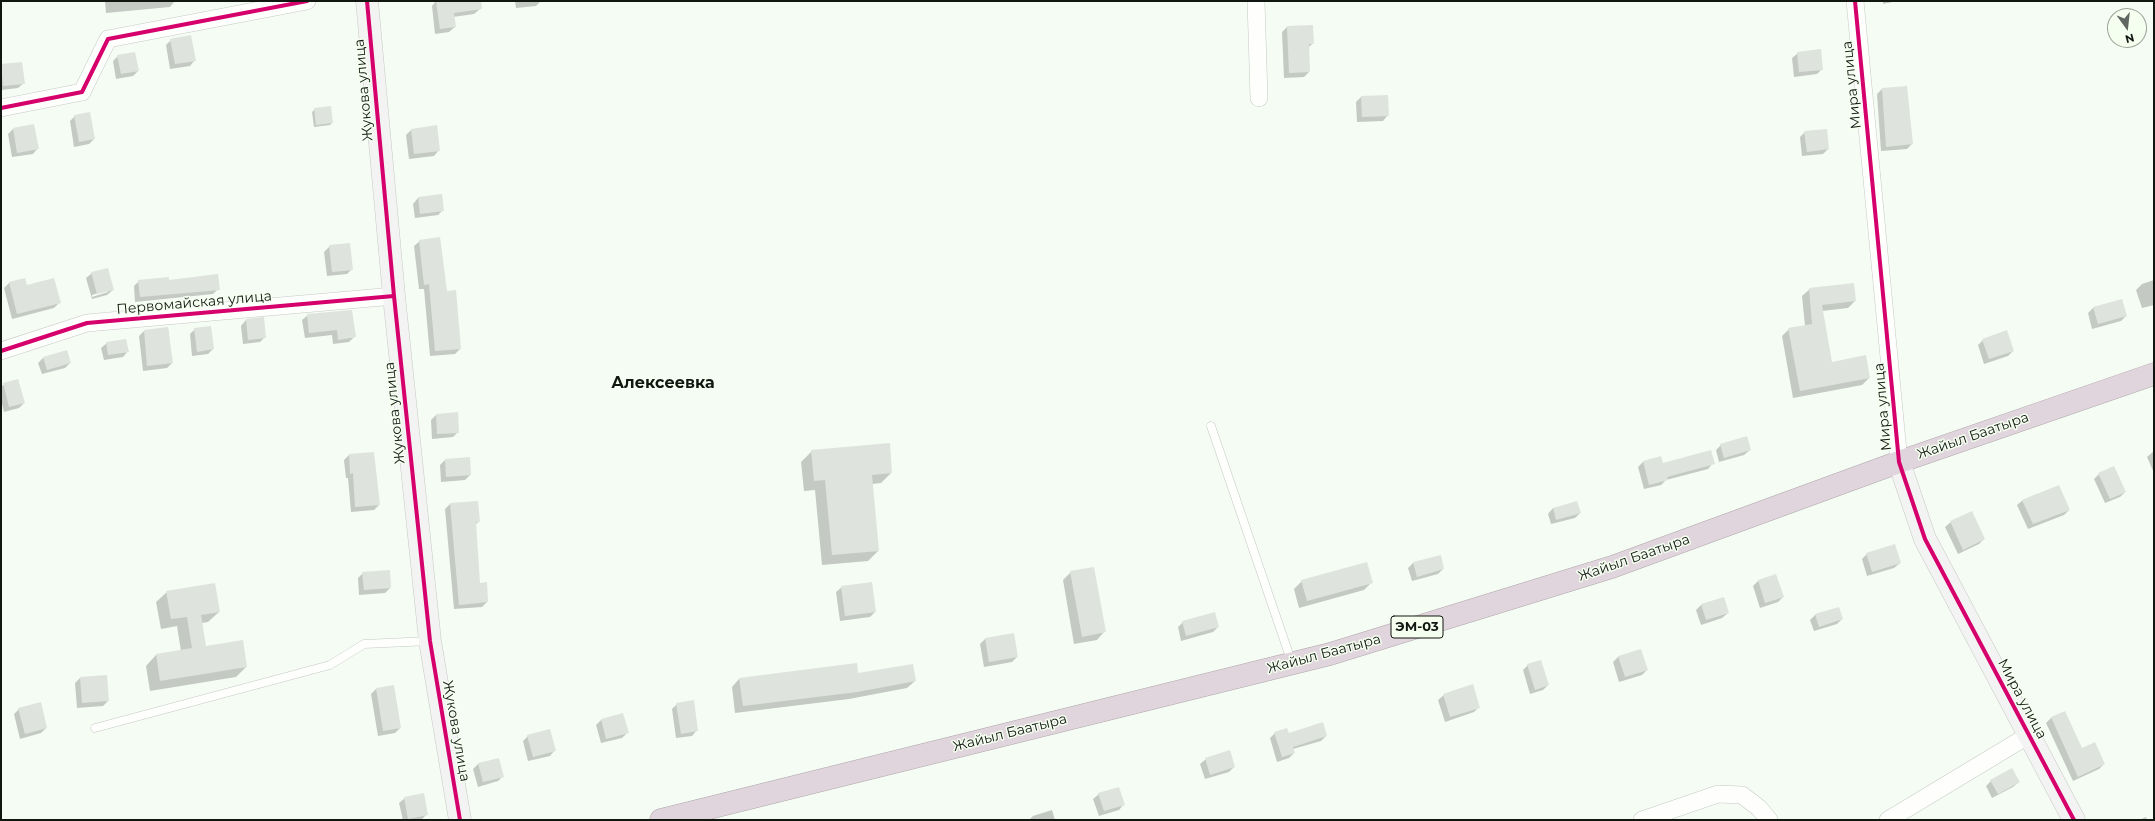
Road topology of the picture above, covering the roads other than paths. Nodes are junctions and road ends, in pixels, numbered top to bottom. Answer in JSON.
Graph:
{"nodes":[{"id":1,"x":307,"y":1,"type":"edge"},
{"id":2,"x":367,"y":1,"type":"edge"},
{"id":3,"x":1256,"y":1,"type":"edge"},
{"id":4,"x":1855,"y":1,"type":"edge"},
{"id":5,"x":1259,"y":98,"type":"dead end"},
{"id":6,"x":1,"y":108,"type":"edge"},
{"id":7,"x":394,"y":296,"type":"junction"},
{"id":8,"x":1,"y":351,"type":"edge"},
{"id":9,"x":2154,"y":374,"type":"edge"},
{"id":10,"x":1211,"y":426,"type":"dead end"},
{"id":11,"x":1899,"y":462,"type":"junction"},
{"id":12,"x":430,"y":641,"type":"junction"},
{"id":13,"x":1292,"y":664,"type":"junction"},
{"id":14,"x":95,"y":728,"type":"dead end"},
{"id":15,"x":2029,"y":735,"type":"junction"},
{"id":16,"x":460,"y":820,"type":"edge"},
{"id":17,"x":661,"y":820,"type":"edge"},
{"id":18,"x":1642,"y":820,"type":"edge"},
{"id":19,"x":1769,"y":820,"type":"edge"},
{"id":20,"x":1888,"y":820,"type":"edge"},
{"id":21,"x":2074,"y":820,"type":"edge"}],
"edges":[{"from":1,"to":6,"type":"street"},
{"from":2,"to":7,"type":"street","name":"Жукова улица"},
{"from":3,"to":5,"type":"street"},
{"from":4,"to":11,"type":"street","name":"Мира улица"},
{"from":7,"to":8,"type":"street","name":"Первомайская улица"},
{"from":7,"to":12,"type":"street","name":"Жукова улица"},
{"from":9,"to":11,"type":"highway","name":"Жайыл Баатыра","number":"ЭМ-03"},
{"from":10,"to":13,"type":"lane"},
{"from":11,"to":13,"type":"highway","name":"Жайыл Баатыра","number":"ЭМ-03"},
{"from":11,"to":15,"type":"street","name":"Мира улица"},
{"from":12,"to":14,"type":"lane"},
{"from":12,"to":16,"type":"street","name":"Жукова улица"},
{"from":13,"to":17,"type":"highway","name":"Жайыл Баатыра","number":"ЭМ-03"},
{"from":15,"to":20,"type":"street"},
{"from":15,"to":21,"type":"street","name":"Мира улица"},
{"from":18,"to":19,"type":"street"}]}
